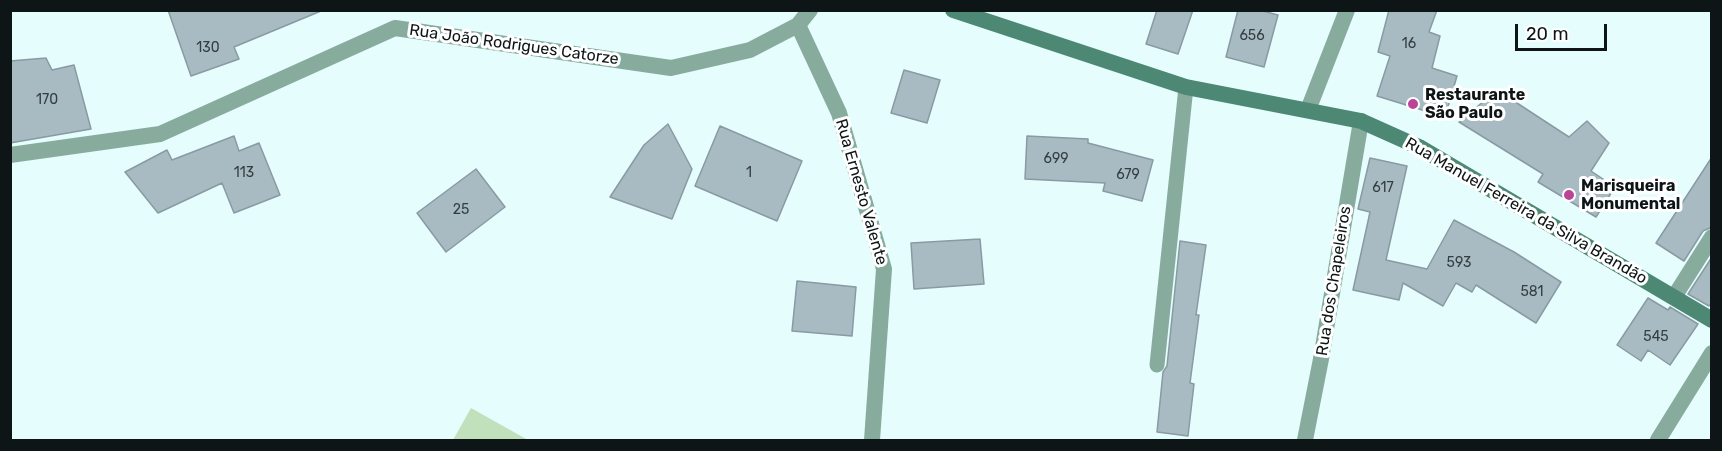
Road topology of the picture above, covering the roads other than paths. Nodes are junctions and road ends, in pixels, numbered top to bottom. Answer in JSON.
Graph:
{"nodes":[{"id":1,"x":810,"y":10,"type":"edge"},
{"id":2,"x":953,"y":10,"type":"edge"},
{"id":3,"x":1347,"y":10,"type":"edge"},
{"id":4,"x":798,"y":25,"type":"junction"},
{"id":5,"x":1186,"y":87,"type":"junction"},
{"id":6,"x":1308,"y":110,"type":"junction"},
{"id":7,"x":1360,"y":121,"type":"junction"},
{"id":8,"x":10,"y":155,"type":"edge"},
{"id":9,"x":1712,"y":237,"type":"edge"},
{"id":10,"x":1674,"y":297,"type":"junction"},
{"id":11,"x":1712,"y":320,"type":"edge"},
{"id":12,"x":1712,"y":353,"type":"edge"},
{"id":13,"x":1156,"y":365,"type":"dead end"},
{"id":14,"x":872,"y":441,"type":"edge"},
{"id":15,"x":1305,"y":441,"type":"edge"},
{"id":16,"x":1658,"y":441,"type":"edge"}],
"edges":[{"from":1,"to":4,"type":"street","name":"Rua João Rodrigues Catorze"},
{"from":2,"to":5,"type":"main road","name":"Rua Manuel Ferreira da Silva Brandão"},
{"from":3,"to":6,"type":"street"},
{"from":4,"to":8,"type":"street","name":"Rua João Rodrigues Catorze"},
{"from":4,"to":14,"type":"street","name":"Rua Ernesto Valente"},
{"from":5,"to":6,"type":"main road","name":"Rua Manuel Ferreira da Silva Brandão"},
{"from":5,"to":13,"type":"lane"},
{"from":6,"to":7,"type":"main road","name":"Rua Manuel Ferreira da Silva Brandão"},
{"from":7,"to":10,"type":"main road","name":"Rua Manuel Ferreira da Silva Brandão"},
{"from":7,"to":15,"type":"street","name":"Rua dos Chapeleiros"},
{"from":9,"to":10,"type":"street"},
{"from":10,"to":11,"type":"main road","name":"Rua Manuel Ferreira da Silva Brandão"},
{"from":12,"to":16,"type":"street"}]}
